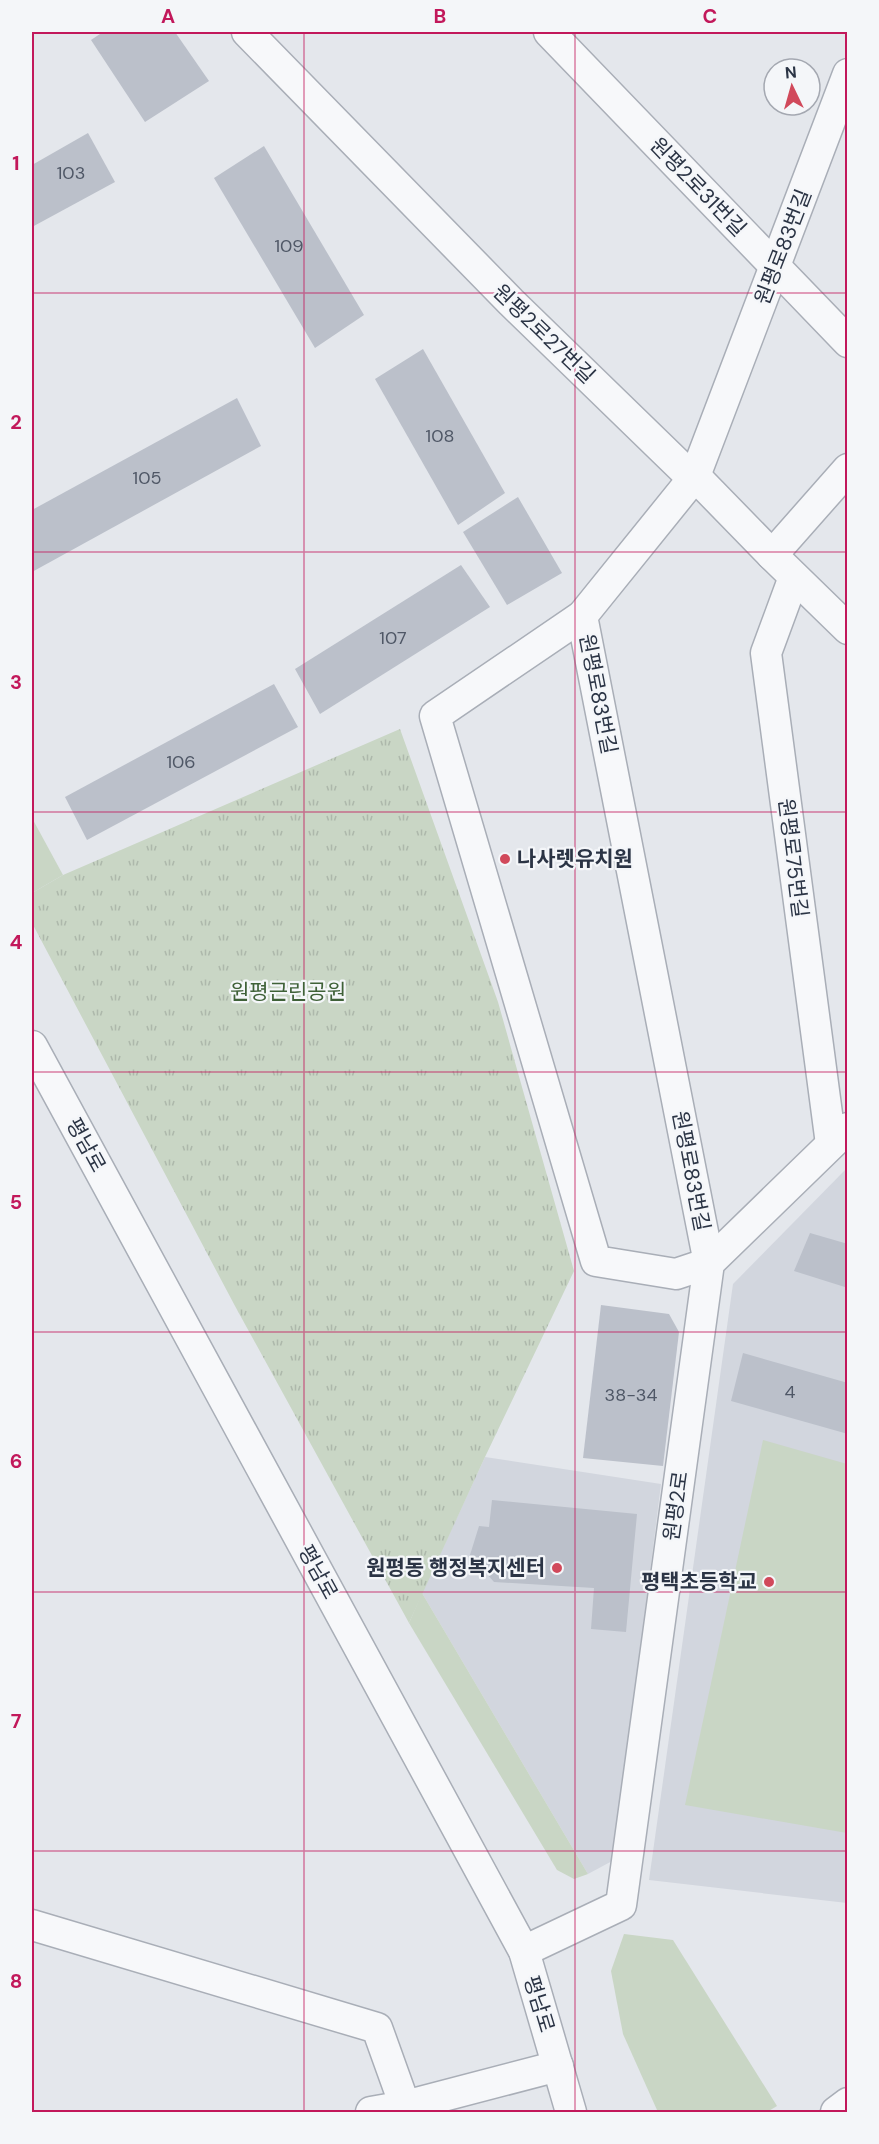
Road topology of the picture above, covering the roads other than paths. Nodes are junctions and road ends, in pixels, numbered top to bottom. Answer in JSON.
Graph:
{"nodes":[{"id":1,"x":247,"y":32,"type":"edge"},
{"id":2,"x":549,"y":32,"type":"edge"},
{"id":3,"x":848,"y":74,"type":"edge"},
{"id":4,"x":775,"y":267,"type":"junction"},
{"id":5,"x":848,"y":342,"type":"edge"},
{"id":6,"x":848,"y":469,"type":"edge"},
{"id":7,"x":695,"y":476,"type":"junction"},
{"id":8,"x":772,"y":555,"type":"junction"},
{"id":9,"x":794,"y":577,"type":"junction"},
{"id":10,"x":582,"y":616,"type":"junction"},
{"id":11,"x":848,"y":630,"type":"edge"},
{"id":12,"x":32,"y":1046,"type":"edge"},
{"id":13,"x":839,"y":1136,"type":"edge"},
{"id":14,"x":709,"y":1263,"type":"junction"},
{"id":15,"x":32,"y":1925,"type":"edge"},
{"id":16,"x":524,"y":1952,"type":"junction"},
{"id":17,"x":558,"y":2066,"type":"junction"},
{"id":18,"x":848,"y":2103,"type":"edge"},
{"id":19,"x":405,"y":2106,"type":"junction"},
{"id":20,"x":371,"y":2112,"type":"edge"},
{"id":21,"x":571,"y":2112,"type":"edge"},
{"id":22,"x":836,"y":2112,"type":"edge"}],
"edges":[{"from":1,"to":7,"type":"street","name":"원평2로27번길"},
{"from":2,"to":4,"type":"street","name":"원평2로31번길"},
{"from":3,"to":4,"type":"street","name":"원평로83번길"},
{"from":4,"to":5,"type":"street","name":"원평2로31번길"},
{"from":4,"to":7,"type":"street","name":"원평로83번길"},
{"from":6,"to":8,"type":"street"},
{"from":7,"to":8,"type":"street","name":"원평2로27번길"},
{"from":7,"to":10,"type":"street","name":"원평로83번길"},
{"from":8,"to":9,"type":"street","name":"원평2로27번길"},
{"from":9,"to":11,"type":"street","name":"원평2로27번길"},
{"from":9,"to":13,"type":"street","name":"원평로75번길"},
{"from":10,"to":14,"type":"street","name":"원평로83번길"},
{"from":10,"to":14,"type":"street"},
{"from":12,"to":16,"type":"street","name":"평남로"},
{"from":13,"to":14,"type":"street"},
{"from":14,"to":16,"type":"street","name":"원평2로"},
{"from":15,"to":19,"type":"street"},
{"from":16,"to":17,"type":"street","name":"평남로"},
{"from":17,"to":19,"type":"street"},
{"from":17,"to":21,"type":"street","name":"평남로"},
{"from":18,"to":22,"type":"street"},
{"from":19,"to":20,"type":"street"}]}
